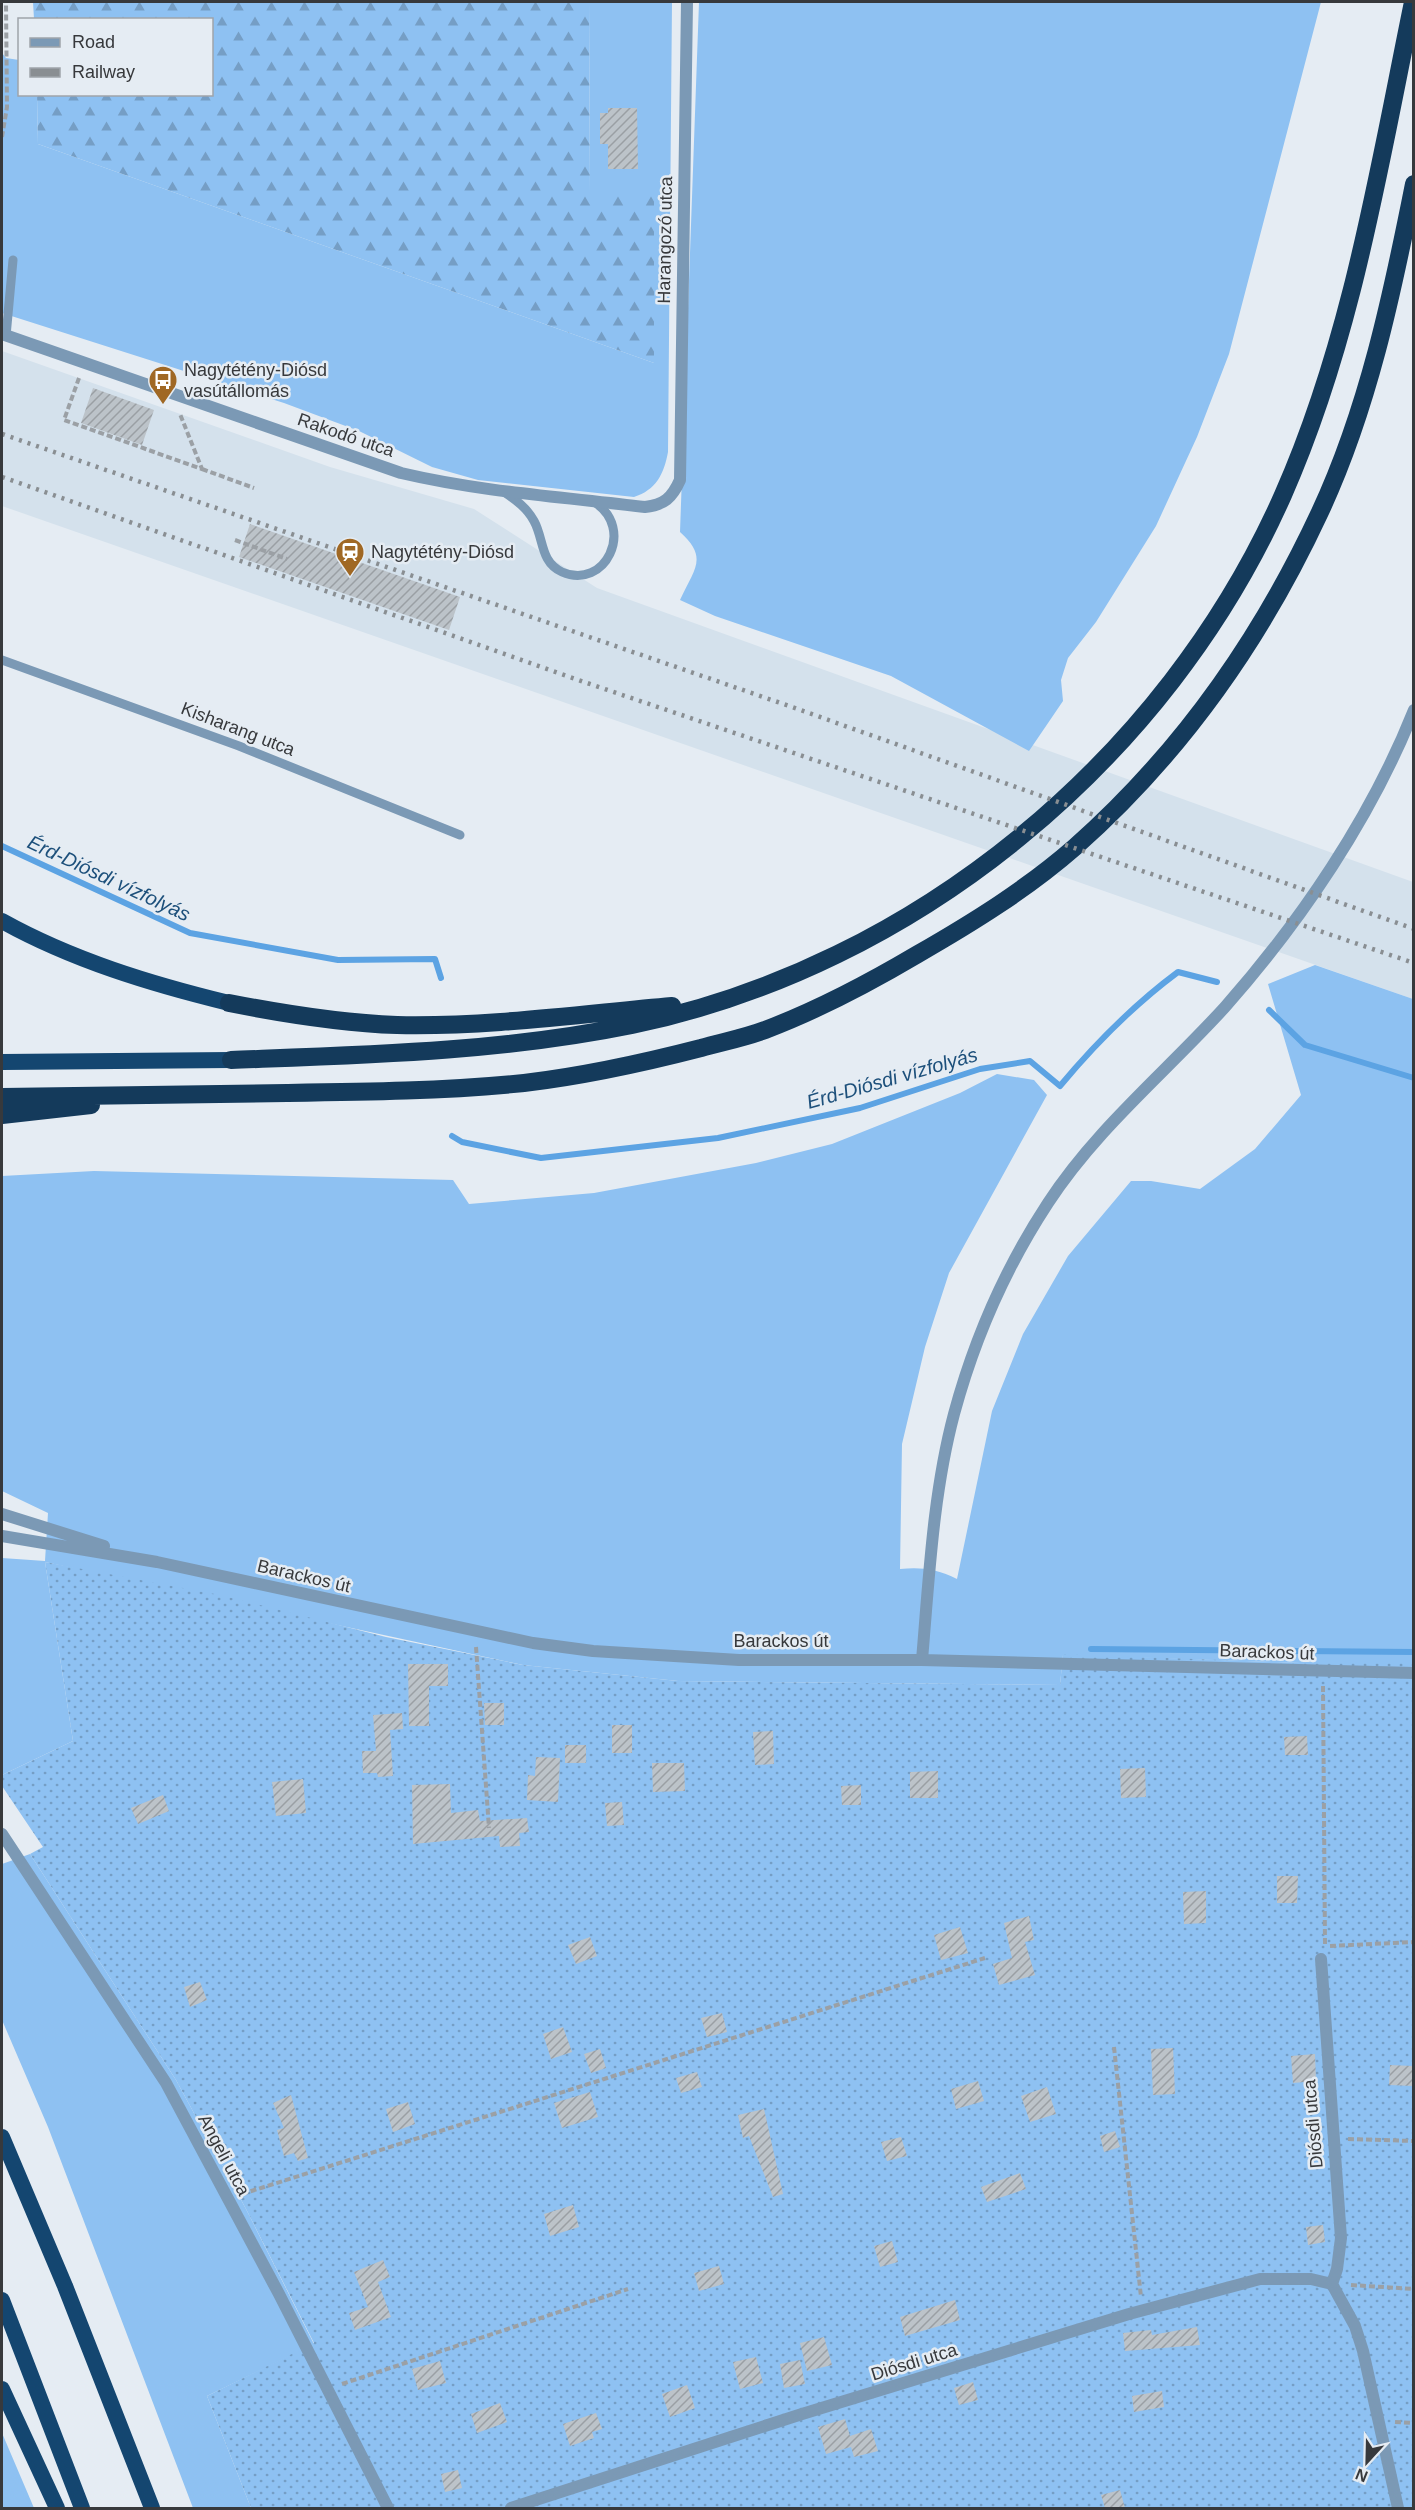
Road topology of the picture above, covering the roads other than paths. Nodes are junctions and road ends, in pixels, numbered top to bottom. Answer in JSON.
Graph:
{"nodes":[{"id":1,"x":687,"y":2,"type":"edge"},
{"id":2,"x":1413,"y":2,"type":"edge"},
{"id":3,"x":1413,"y":184,"type":"edge"},
{"id":4,"x":13,"y":260,"type":"dead end"},
{"id":5,"x":4,"y":335,"type":"edge"},
{"id":6,"x":680,"y":480,"type":"joint"},
{"id":7,"x":504,"y":492,"type":"junction"},
{"id":8,"x":591,"y":501,"type":"junction"},
{"id":9,"x":2,"y":660,"type":"edge"},
{"id":10,"x":1413,"y":710,"type":"edge"},
{"id":11,"x":460,"y":834,"type":"dead end"},
{"id":12,"x":2,"y":921,"type":"edge"},
{"id":13,"x":718,"y":1002,"type":"junction"},
{"id":14,"x":229,"y":1003,"type":"joint"},
{"id":15,"x":231,"y":1060,"type":"joint"},
{"id":16,"x":2,"y":1062,"type":"edge"},
{"id":17,"x":143,"y":1096,"type":"junction"},
{"id":18,"x":2,"y":1098,"type":"edge"},
{"id":19,"x":2,"y":1115,"type":"edge"},
{"id":20,"x":2,"y":1514,"type":"edge"},
{"id":21,"x":2,"y":1536,"type":"edge"},
{"id":22,"x":156,"y":1562,"type":"junction"},
{"id":23,"x":922,"y":1660,"type":"junction"},
{"id":24,"x":1413,"y":1673,"type":"edge"},
{"id":25,"x":2,"y":1834,"type":"edge"},
{"id":26,"x":1321,"y":1959,"type":"road end"},
{"id":27,"x":2,"y":2137,"type":"edge"},
{"id":28,"x":1332,"y":2284,"type":"junction"},
{"id":29,"x":2,"y":2300,"type":"edge"},
{"id":30,"x":2,"y":2389,"type":"edge"},
{"id":31,"x":57,"y":2508,"type":"edge"},
{"id":32,"x":82,"y":2508,"type":"edge"},
{"id":33,"x":152,"y":2508,"type":"edge"},
{"id":34,"x":388,"y":2508,"type":"edge"},
{"id":35,"x":511,"y":2508,"type":"edge"},
{"id":36,"x":1398,"y":2508,"type":"edge"}],
"edges":[{"from":1,"to":6,"type":"street","name":"Harangozó utca"},
{"from":2,"to":13,"type":"highway"},
{"from":3,"to":17,"type":"highway"},
{"from":4,"to":5,"type":"lane"},
{"from":5,"to":7,"type":"street","name":"Rakodó utca"},
{"from":6,"to":8,"type":"street","name":"Rakodó utca"},
{"from":7,"to":8,"type":"street","name":"Rakodó utca"},
{"from":7,"to":8,"type":"lane"},
{"from":9,"to":11,"type":"lane","name":"Kisharang utca"},
{"from":10,"to":23,"type":"street"},
{"from":12,"to":14,"type":"highway"},
{"from":13,"to":14,"type":"highway"},
{"from":13,"to":15,"type":"highway"},
{"from":15,"to":16,"type":"highway"},
{"from":17,"to":18,"type":"highway"},
{"from":17,"to":19,"type":"highway"},
{"from":20,"to":22,"type":"street","name":"Barackos út"},
{"from":21,"to":22,"type":"street","name":"Barackos út"},
{"from":22,"to":23,"type":"street","name":"Barackos út"},
{"from":23,"to":24,"type":"street","name":"Barackos út"},
{"from":25,"to":34,"type":"street","name":"Angeli utca"},
{"from":26,"to":28,"type":"street","name":"Diósdi utca"},
{"from":27,"to":33,"type":"highway"},
{"from":28,"to":35,"type":"street","name":"Diósdi utca"},
{"from":28,"to":36,"type":"street"},
{"from":29,"to":32,"type":"highway"},
{"from":30,"to":31,"type":"highway"}]}
